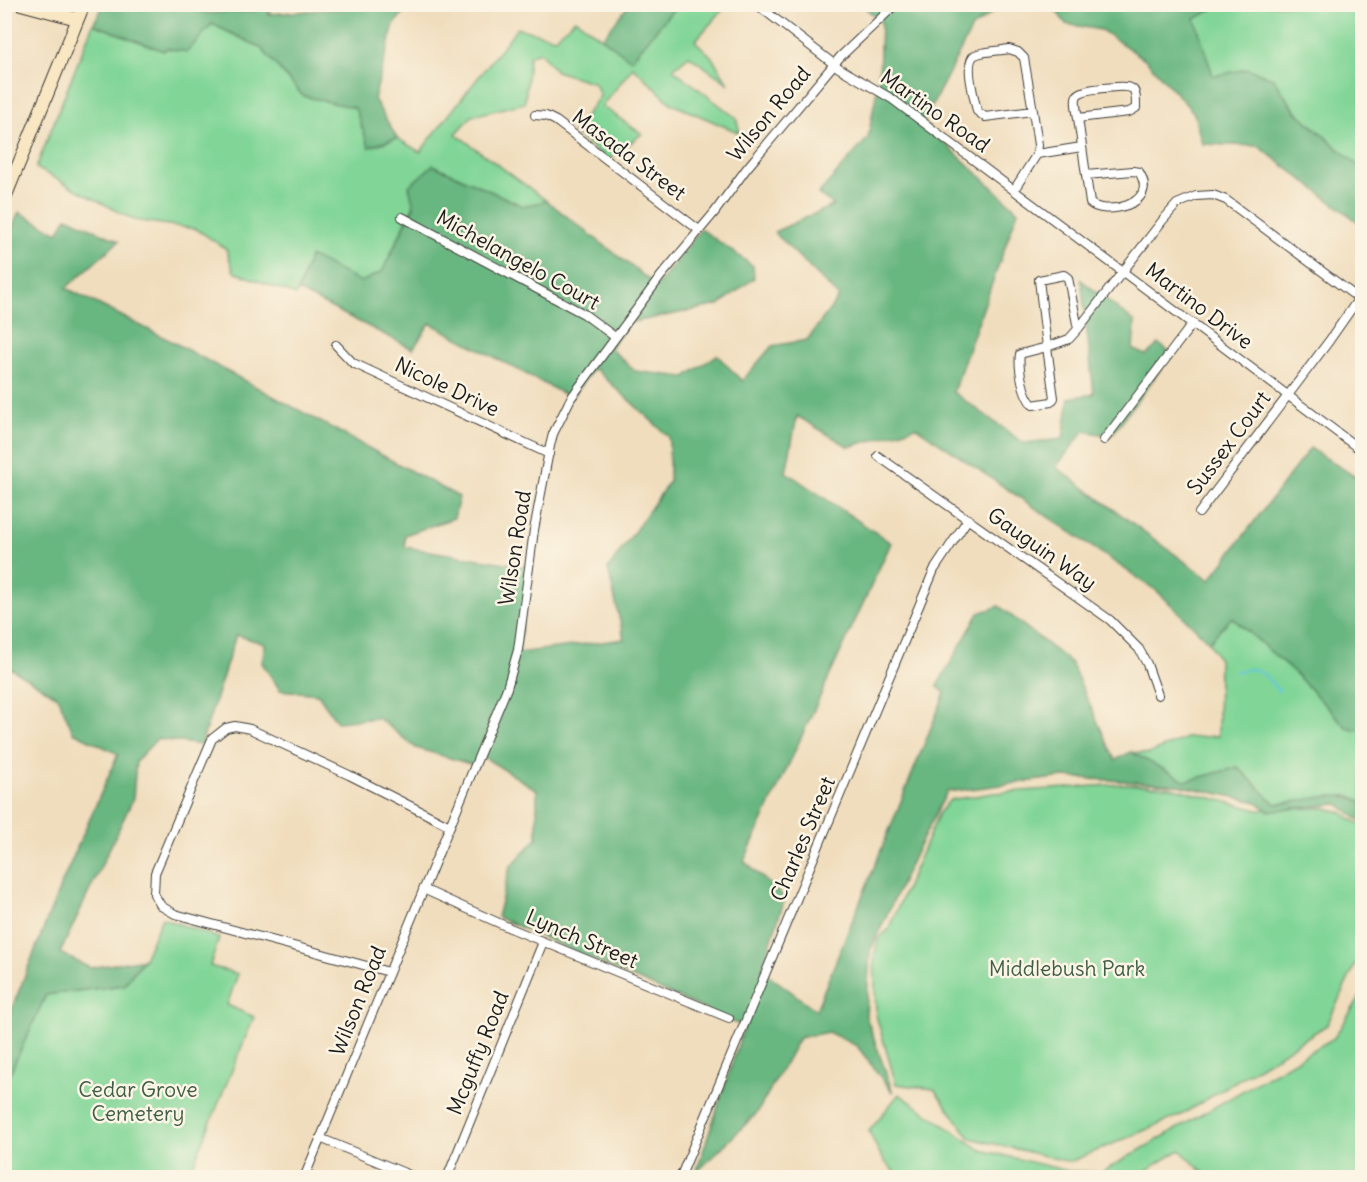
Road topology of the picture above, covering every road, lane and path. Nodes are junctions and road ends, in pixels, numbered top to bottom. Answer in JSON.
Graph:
{"nodes":[{"id":1,"x":21,"y":4,"type":"edge"},
{"id":2,"x":71,"y":4,"type":"edge"},
{"id":3,"x":84,"y":4,"type":"edge"},
{"id":4,"x":756,"y":4,"type":"edge"},
{"id":5,"x":896,"y":4,"type":"edge"},
{"id":6,"x":38,"y":9,"type":"junction"},
{"id":7,"x":76,"y":19,"type":"junction"},
{"id":8,"x":834,"y":64,"type":"junction"},
{"id":9,"x":1033,"y":111,"type":"junction"},
{"id":10,"x":535,"y":115,"type":"dead end"},
{"id":11,"x":1078,"y":118,"type":"junction"},
{"id":12,"x":1082,"y":147,"type":"junction"},
{"id":13,"x":1038,"y":154,"type":"junction"},
{"id":14,"x":1086,"y":175,"type":"junction"},
{"id":15,"x":1014,"y":190,"type":"junction"},
{"id":16,"x":4,"y":200,"type":"edge"},
{"id":17,"x":402,"y":217,"type":"dead end"},
{"id":18,"x":699,"y":230,"type":"junction"},
{"id":19,"x":1122,"y":271,"type":"junction"},
{"id":20,"x":1360,"y":299,"type":"edge"},
{"id":21,"x":1193,"y":323,"type":"junction"},
{"id":22,"x":1078,"y":329,"type":"junction"},
{"id":23,"x":615,"y":337,"type":"junction"},
{"id":24,"x":336,"y":345,"type":"dead end"},
{"id":25,"x":1047,"y":347,"type":"junction"},
{"id":26,"x":1288,"y":395,"type":"junction"},
{"id":27,"x":1104,"y":440,"type":"dead end"},
{"id":28,"x":1362,"y":451,"type":"edge"},
{"id":29,"x":549,"y":454,"type":"junction"},
{"id":30,"x":878,"y":456,"type":"dead end"},
{"id":31,"x":1199,"y":513,"type":"dead end"},
{"id":32,"x":968,"y":519,"type":"junction"},
{"id":33,"x":1158,"y":695,"type":"dead end"},
{"id":34,"x":450,"y":826,"type":"junction"},
{"id":35,"x":423,"y":889,"type":"junction"},
{"id":36,"x":543,"y":942,"type":"junction"},
{"id":37,"x":388,"y":972,"type":"junction"},
{"id":38,"x":729,"y":1018,"type":"dead end"},
{"id":39,"x":320,"y":1138,"type":"junction"},
{"id":40,"x":304,"y":1178,"type":"edge"},
{"id":41,"x":417,"y":1178,"type":"edge"},
{"id":42,"x":447,"y":1178,"type":"edge"},
{"id":43,"x":680,"y":1178,"type":"edge"}],
"edges":[{"from":1,"to":6,"type":"main road"},
{"from":2,"to":6,"type":"main road"},
{"from":3,"to":7,"type":"main road"},
{"from":4,"to":8,"type":"street","name":"Martino Road"},
{"from":5,"to":8,"type":"street","name":"Wilson Road"},
{"from":6,"to":7,"type":"main road"},
{"from":7,"to":16,"type":"main road"},
{"from":8,"to":15,"type":"street","name":"Martino Road"},
{"from":8,"to":18,"type":"street","name":"Wilson Road"},
{"from":9,"to":9,"type":"street"},
{"from":9,"to":13,"type":"street"},
{"from":10,"to":18,"type":"street","name":"Masada Street"},
{"from":11,"to":11,"type":"street"},
{"from":11,"to":12,"type":"street"},
{"from":12,"to":13,"type":"street"},
{"from":12,"to":14,"type":"street"},
{"from":13,"to":15,"type":"street"},
{"from":14,"to":14,"type":"street"},
{"from":15,"to":19,"type":"street","name":"Martino Drive"},
{"from":17,"to":23,"type":"street","name":"Michelangelo Court"},
{"from":18,"to":23,"type":"street","name":"Wilson Road"},
{"from":19,"to":20,"type":"street"},
{"from":19,"to":21,"type":"street","name":"Martino Drive"},
{"from":19,"to":22,"type":"street"},
{"from":20,"to":26,"type":"street","name":"Sussex Court"},
{"from":21,"to":26,"type":"street","name":"Martino Drive"},
{"from":21,"to":27,"type":"street"},
{"from":22,"to":25,"type":"street"},
{"from":22,"to":25,"type":"street"},
{"from":23,"to":29,"type":"street","name":"Wilson Road"},
{"from":24,"to":29,"type":"street","name":"Nicole Drive"},
{"from":25,"to":25,"type":"street"},
{"from":26,"to":28,"type":"street","name":"Martino Drive"},
{"from":26,"to":31,"type":"street","name":"Sussex Court"},
{"from":29,"to":34,"type":"street","name":"Wilson Road"},
{"from":30,"to":32,"type":"street","name":"Gauguin Way"},
{"from":32,"to":33,"type":"street","name":"Gauguin Way"},
{"from":32,"to":43,"type":"street","name":"Charles Street"},
{"from":34,"to":35,"type":"street","name":"Wilson Road"},
{"from":34,"to":37,"type":"street"},
{"from":35,"to":36,"type":"street","name":"Lynch Street"},
{"from":35,"to":37,"type":"street","name":"Wilson Road"},
{"from":36,"to":38,"type":"street","name":"Lynch Street"},
{"from":36,"to":42,"type":"street","name":"Mcguffy Road"},
{"from":37,"to":39,"type":"street","name":"Wilson Road"},
{"from":39,"to":40,"type":"street","name":"Wilson Road"},
{"from":39,"to":41,"type":"street"}]}
